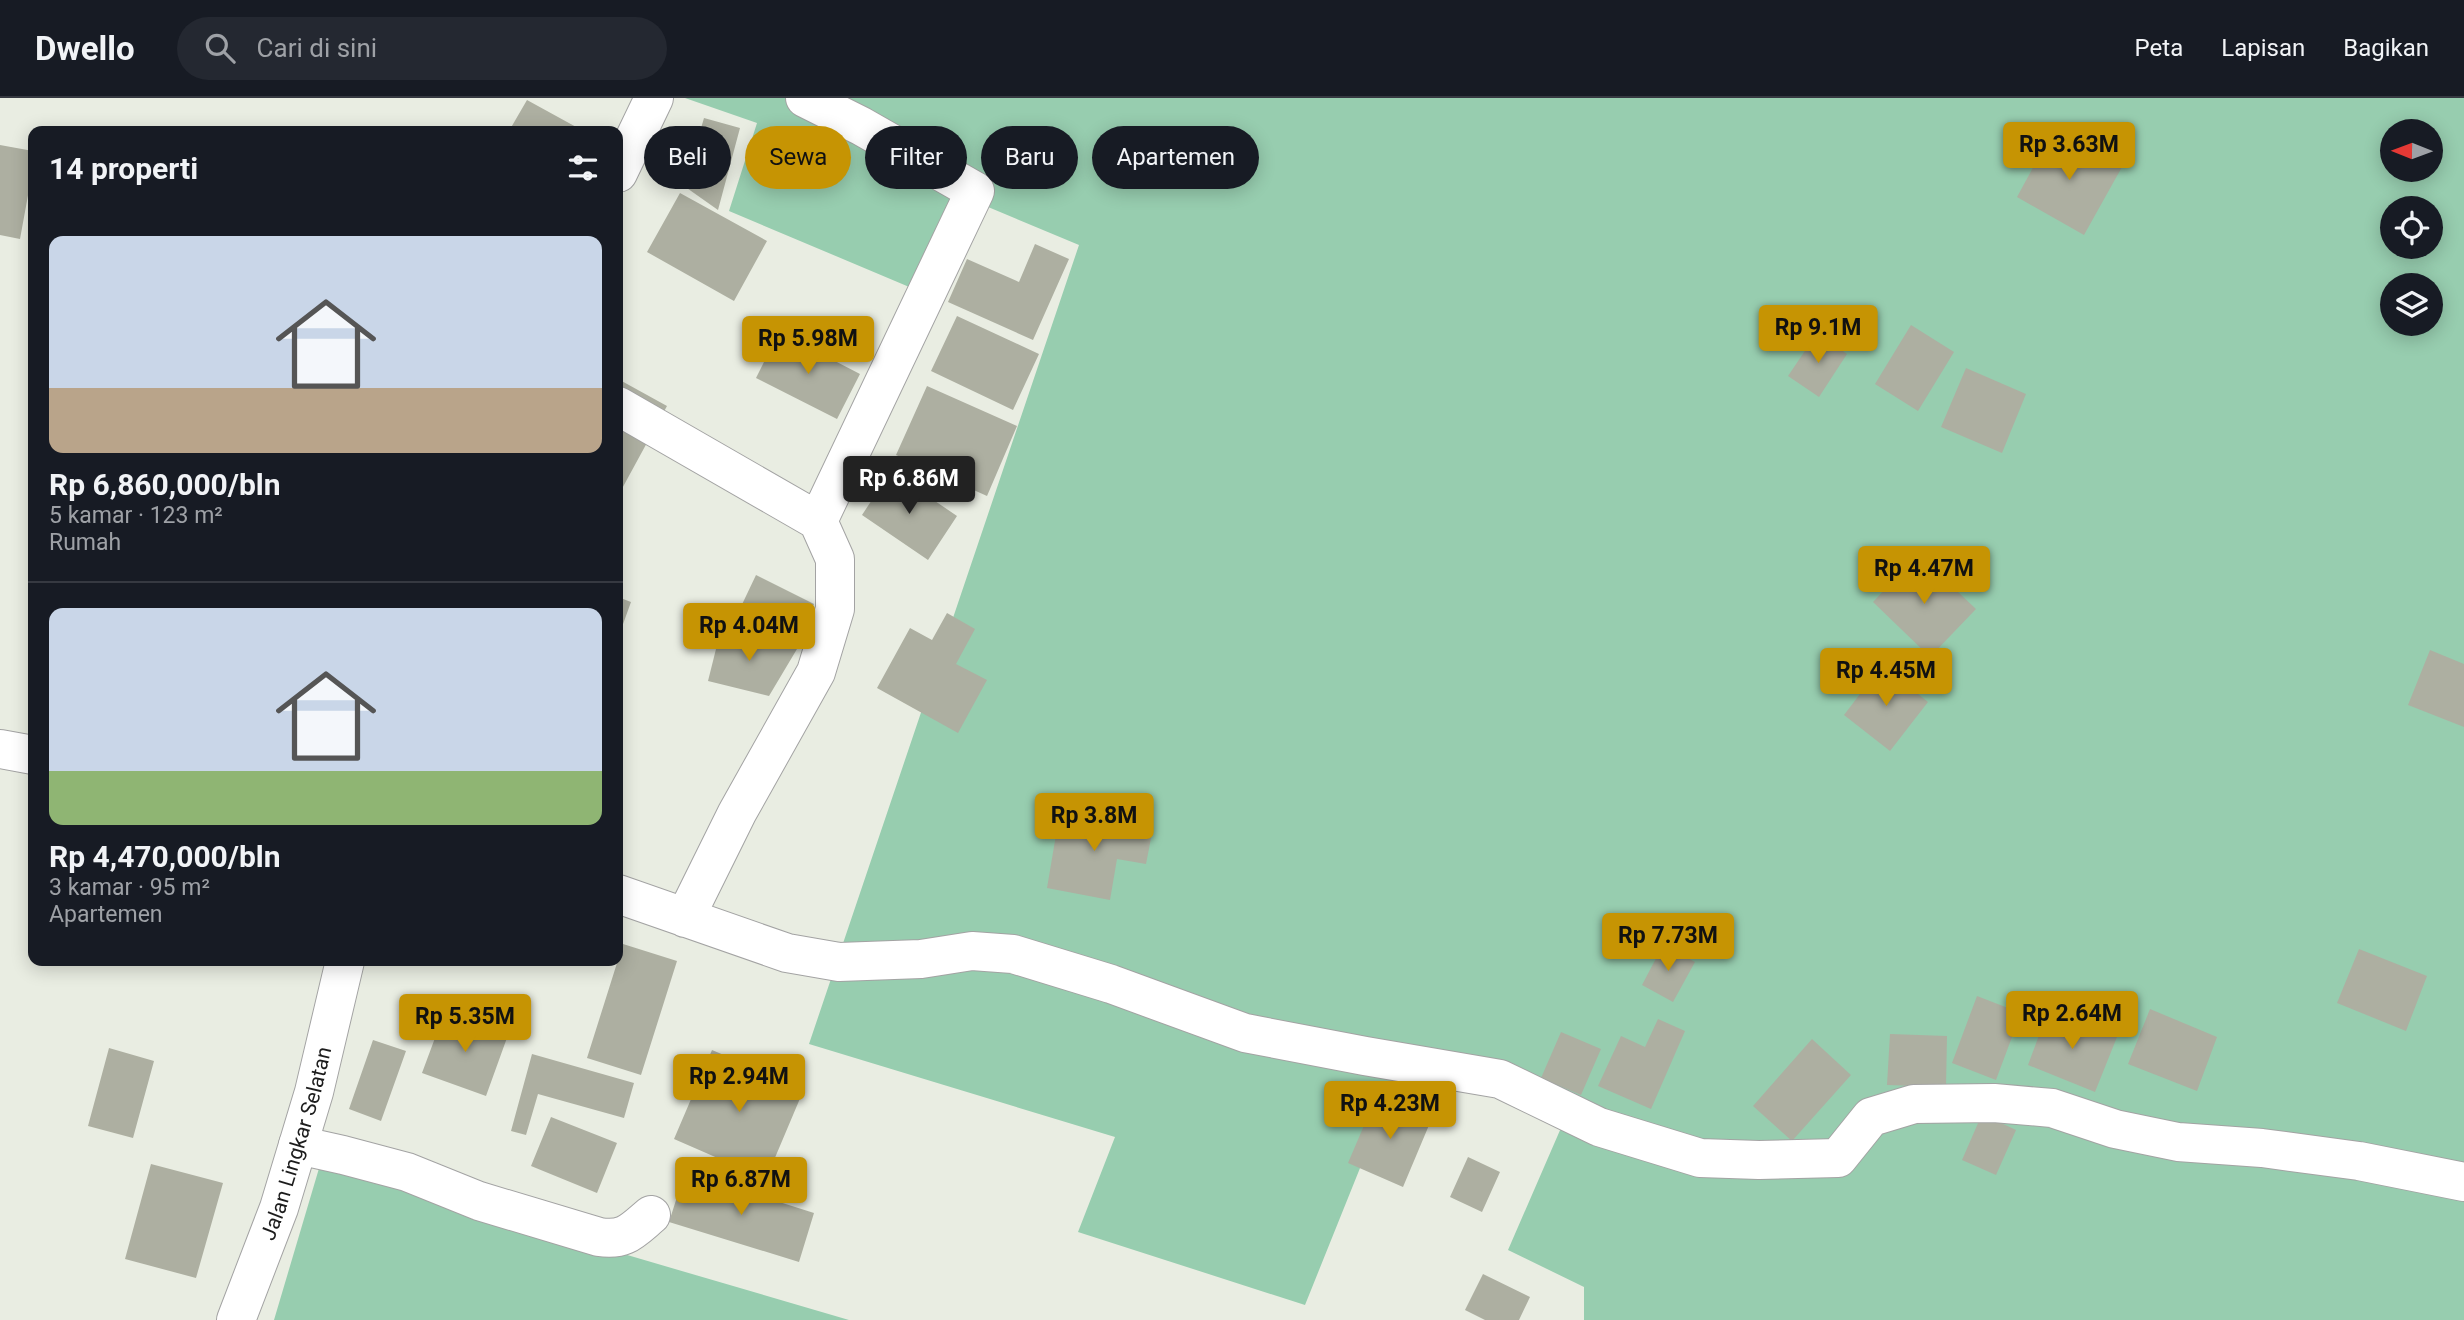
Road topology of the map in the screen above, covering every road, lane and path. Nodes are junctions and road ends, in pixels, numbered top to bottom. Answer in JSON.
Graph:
{"nodes":[{"id":1,"x":654,"y":98,"type":"edge"},
{"id":2,"x":805,"y":98,"type":"edge"},
{"id":3,"x":623,"y":163,"type":"edge"},
{"id":4,"x":623,"y":409,"type":"edge"},
{"id":5,"x":818,"y":521,"type":"junction"},
{"id":6,"x":0,"y":750,"type":"edge"},
{"id":7,"x":28,"y":754,"type":"edge"},
{"id":8,"x":623,"y":896,"type":"edge"},
{"id":9,"x":685,"y":918,"type":"junction"},
{"id":10,"x":344,"y":966,"type":"edge"},
{"id":11,"x":298,"y":1145,"type":"junction"},
{"id":12,"x":2464,"y":1182,"type":"edge"},
{"id":13,"x":651,"y":1215,"type":"dead end"},
{"id":14,"x":236,"y":1320,"type":"edge"}],
"edges":[{"from":1,"to":3,"type":"street"},
{"from":2,"to":5,"type":"street"},
{"from":4,"to":5,"type":"street"},
{"from":5,"to":9,"type":"street"},
{"from":6,"to":7,"type":"street"},
{"from":8,"to":9,"type":"street"},
{"from":9,"to":12,"type":"street"},
{"from":10,"to":11,"type":"street","name":"Jalan Lingkar Selatan"},
{"from":11,"to":13,"type":"street"},
{"from":11,"to":14,"type":"street","name":"Jalan Lingkar Selatan"}]}
